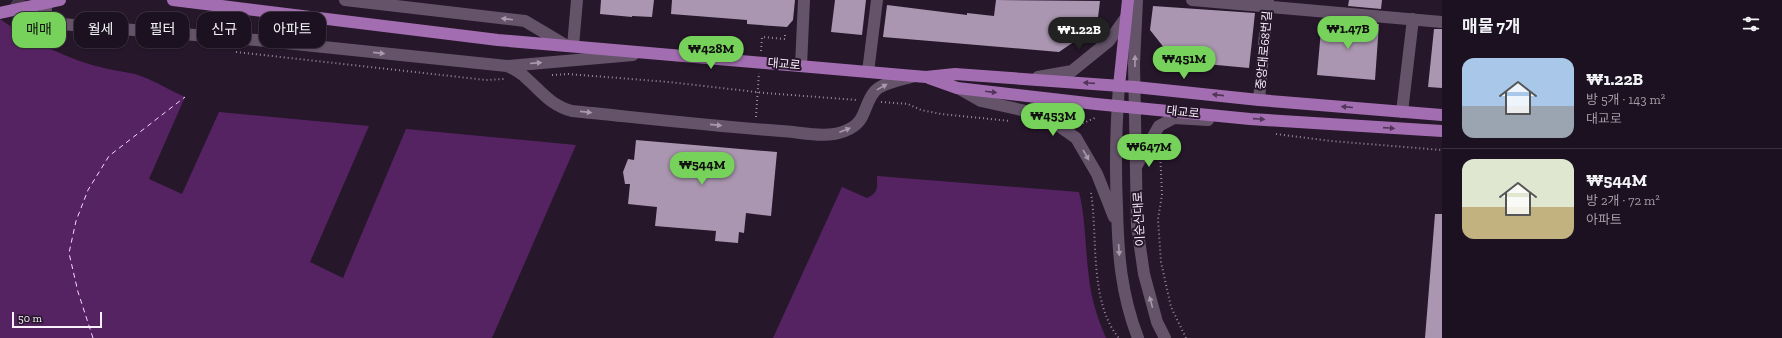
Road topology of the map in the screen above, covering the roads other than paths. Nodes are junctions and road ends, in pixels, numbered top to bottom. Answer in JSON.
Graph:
{"nodes":[{"id":1,"x":47,"y":0,"type":"edge"},
{"id":2,"x":60,"y":0,"type":"edge"},
{"id":3,"x":173,"y":0,"type":"edge"},
{"id":4,"x":345,"y":0,"type":"edge"},
{"id":5,"x":577,"y":0,"type":"edge"},
{"id":6,"x":804,"y":0,"type":"edge"},
{"id":7,"x":877,"y":0,"type":"edge"},
{"id":8,"x":1128,"y":0,"type":"edge"},
{"id":9,"x":1137,"y":0,"type":"edge"},
{"id":10,"x":1192,"y":0,"type":"edge"},
{"id":11,"x":374,"y":2,"type":"edge"},
{"id":12,"x":1268,"y":3,"type":"edge"},
{"id":13,"x":1334,"y":6,"type":"edge"},
{"id":14,"x":46,"y":12,"type":"edge"},
{"id":15,"x":0,"y":13,"type":"edge"},
{"id":16,"x":1127,"y":16,"type":"junction"},
{"id":17,"x":1413,"y":19,"type":"junction"},
{"id":18,"x":1442,"y":22,"type":"edge"},
{"id":19,"x":66,"y":24,"type":"tunnel mouth"},
{"id":20,"x":570,"y":46,"type":"junction"},
{"id":21,"x":651,"y":53,"type":"junction"},
{"id":22,"x":507,"y":66,"type":"junction"},
{"id":23,"x":801,"y":66,"type":"junction"},
{"id":24,"x":868,"y":72,"type":"junction"},
{"id":25,"x":920,"y":76,"type":"junction"},
{"id":26,"x":1027,"y":78,"type":"junction"},
{"id":27,"x":1120,"y":86,"type":"junction"},
{"id":28,"x":1135,"y":87,"type":"junction"},
{"id":29,"x":957,"y":88,"type":"junction"},
{"id":30,"x":1259,"y":100,"type":"junction"},
{"id":31,"x":1118,"y":106,"type":"junction"},
{"id":32,"x":1136,"y":108,"type":"junction"},
{"id":33,"x":1402,"y":112,"type":"junction"},
{"id":34,"x":1442,"y":115,"type":"edge"},
{"id":35,"x":1237,"y":118,"type":"junction"},
{"id":36,"x":1442,"y":131,"type":"edge"},
{"id":37,"x":1136,"y":166,"type":"junction"},
{"id":38,"x":1117,"y":226,"type":"junction"},
{"id":39,"x":1138,"y":338,"type":"edge"},
{"id":40,"x":1165,"y":338,"type":"edge"}],
"edges":[{"from":1,"to":14,"type":"street"},
{"from":2,"to":15,"type":"main road"},
{"from":3,"to":20,"type":"main road","name":"대교로"},
{"from":4,"to":11,"type":"street"},
{"from":5,"to":20,"type":"street"},
{"from":6,"to":23,"type":"street"},
{"from":7,"to":24,"type":"street"},
{"from":8,"to":16,"type":"main road"},
{"from":28,"to":9,"type":"street","name":"이순신대로","one_way":true},
{"from":10,"to":12,"type":"street"},
{"from":20,"to":11,"type":"street","one_way":true},
{"from":12,"to":13,"type":"street"},
{"from":12,"to":30,"type":"street","name":"중앙대로68번길"},
{"from":13,"to":17,"type":"street"},
{"from":16,"to":26,"type":"street"},
{"from":16,"to":27,"type":"main road"},
{"from":17,"to":18,"type":"street"},
{"from":17,"to":33,"type":"street"},
{"from":19,"to":22,"type":"street","one_way":true},
{"from":20,"to":21,"type":"main road","name":"대교로"},
{"from":22,"to":21,"type":"street","one_way":true},
{"from":21,"to":23,"type":"main road","name":"대교로"},
{"from":22,"to":25,"type":"street","one_way":true},
{"from":23,"to":24,"type":"main road","name":"대교로"},
{"from":24,"to":25,"type":"main road","name":"대교로"},
{"from":25,"to":26,"type":"main road","name":"대교로"},
{"from":25,"to":29,"type":"main road","name":"대교로"},
{"from":27,"to":26,"type":"main road","name":"대교로","one_way":true},
{"from":27,"to":28,"type":"main road","name":"대교로"},
{"from":27,"to":31,"type":"street","name":"이순신대로"},
{"from":30,"to":28,"type":"main road","name":"대교로","one_way":true},
{"from":28,"to":32,"type":"street","name":"이순신대로"},
{"from":29,"to":31,"type":"main road","name":"대교로","one_way":true},
{"from":29,"to":38,"type":"street","one_way":true},
{"from":33,"to":30,"type":"main road","name":"대교로","one_way":true},
{"from":31,"to":32,"type":"main road","name":"대교로"},
{"from":31,"to":38,"type":"street","name":"이순신대로"},
{"from":32,"to":35,"type":"main road","name":"대교로"},
{"from":32,"to":37,"type":"street","name":"이순신대로"},
{"from":33,"to":34,"type":"main road","name":"대교로"},
{"from":35,"to":36,"type":"main road","name":"대교로","one_way":true},
{"from":35,"to":37,"type":"street"},
{"from":40,"to":37,"type":"street","name":"이순신대로","one_way":true},
{"from":38,"to":39,"type":"street","name":"이순신대로","one_way":true}]}
